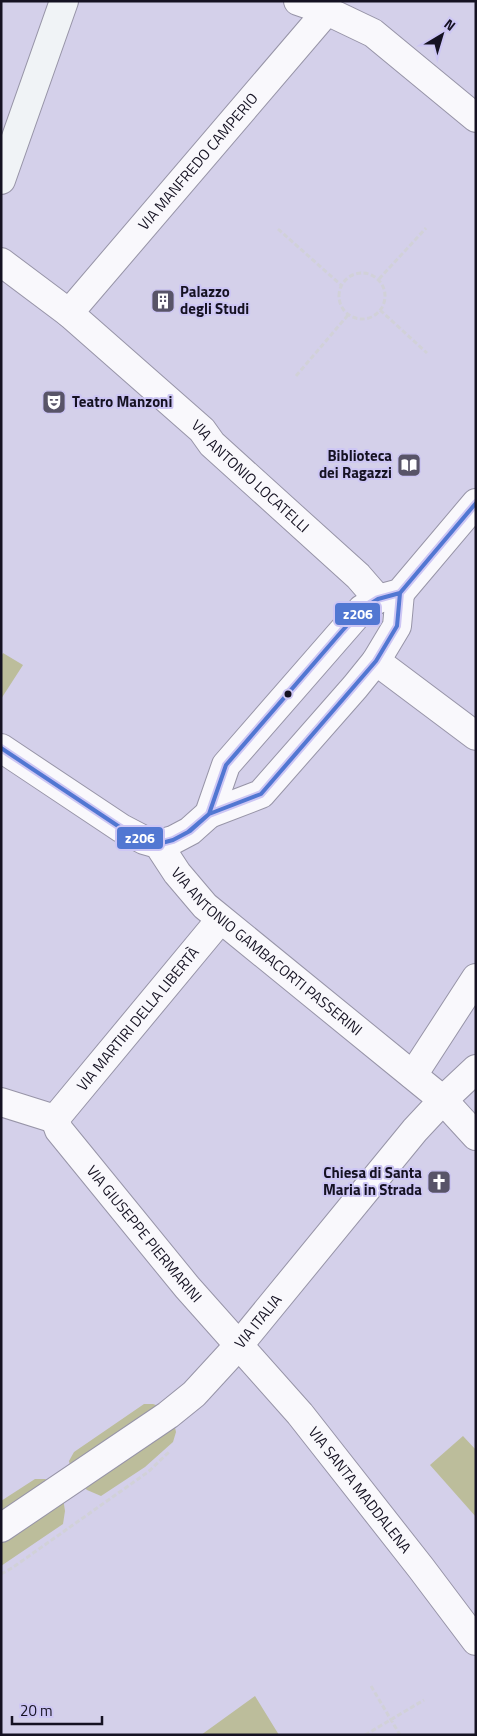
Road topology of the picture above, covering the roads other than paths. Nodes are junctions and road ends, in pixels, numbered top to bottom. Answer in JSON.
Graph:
{"nodes":[{"id":1,"x":64,"y":1,"type":"edge"},
{"id":2,"x":298,"y":1,"type":"edge"},
{"id":3,"x":326,"y":11,"type":"junction"},
{"id":4,"x":476,"y":118,"type":"edge"},
{"id":5,"x":1,"y":180,"type":"edge"},
{"id":6,"x":1,"y":262,"type":"edge"},
{"id":7,"x":69,"y":313,"type":"junction"},
{"id":8,"x":476,"y":503,"type":"edge"},
{"id":9,"x":389,"y":596,"type":"junction"},
{"id":10,"x":376,"y":661,"type":"junction"},
{"id":11,"x":476,"y":736,"type":"edge"},
{"id":12,"x":1,"y":748,"type":"edge"},
{"id":13,"x":209,"y":814,"type":"junction"},
{"id":14,"x":158,"y":844,"type":"junction"},
{"id":15,"x":220,"y":920,"type":"junction"},
{"id":16,"x":476,"y":978,"type":"edge"},
{"id":17,"x":476,"y":1069,"type":"edge"},
{"id":18,"x":413,"y":1075,"type":"junction"},
{"id":19,"x":443,"y":1100,"type":"junction"},
{"id":20,"x":1,"y":1102,"type":"edge"},
{"id":21,"x":56,"y":1119,"type":"junction"},
{"id":22,"x":476,"y":1136,"type":"edge"},
{"id":23,"x":239,"y":1344,"type":"junction"},
{"id":24,"x":1,"y":1528,"type":"edge"},
{"id":25,"x":476,"y":1641,"type":"edge"}],
"edges":[{"from":1,"to":5,"type":"street"},
{"from":2,"to":3,"type":"street"},
{"from":3,"to":4,"type":"street"},
{"from":3,"to":7,"type":"street","name":"VIA MANFREDO CAMPERIO"},
{"from":6,"to":7,"type":"street","name":"VIA ANTONIO LOCATELLI"},
{"from":7,"to":9,"type":"street","name":"VIA ANTONIO LOCATELLI"},
{"from":8,"to":9,"type":"street"},
{"from":9,"to":10,"type":"street"},
{"from":9,"to":13,"type":"street"},
{"from":10,"to":11,"type":"street"},
{"from":10,"to":13,"type":"street"},
{"from":12,"to":14,"type":"street"},
{"from":13,"to":14,"type":"street"},
{"from":14,"to":15,"type":"street","name":"VIA ANTONIO GAMBACORTI PASSERINI"},
{"from":15,"to":18,"type":"street","name":"VIA ANTONIO GAMBACORTI PASSERINI"},
{"from":15,"to":21,"type":"street","name":"VIA MARTIRI DELLA LIBERTÀ"},
{"from":16,"to":18,"type":"street"},
{"from":17,"to":19,"type":"street","name":"VIA ITALIA"},
{"from":18,"to":19,"type":"street","name":"VIA ANTONIO GAMBACORTI PASSERINI"},
{"from":19,"to":22,"type":"street","name":"VIA ANTONIO GAMBACORTI PASSERINI"},
{"from":19,"to":23,"type":"street","name":"VIA ITALIA"},
{"from":20,"to":21,"type":"street"},
{"from":21,"to":23,"type":"street","name":"VIA GIUSEPPE PIERMARINI"},
{"from":23,"to":24,"type":"street","name":"VIA ITALIA"},
{"from":23,"to":25,"type":"street","name":"VIA SANTA MADDALENA"}]}
